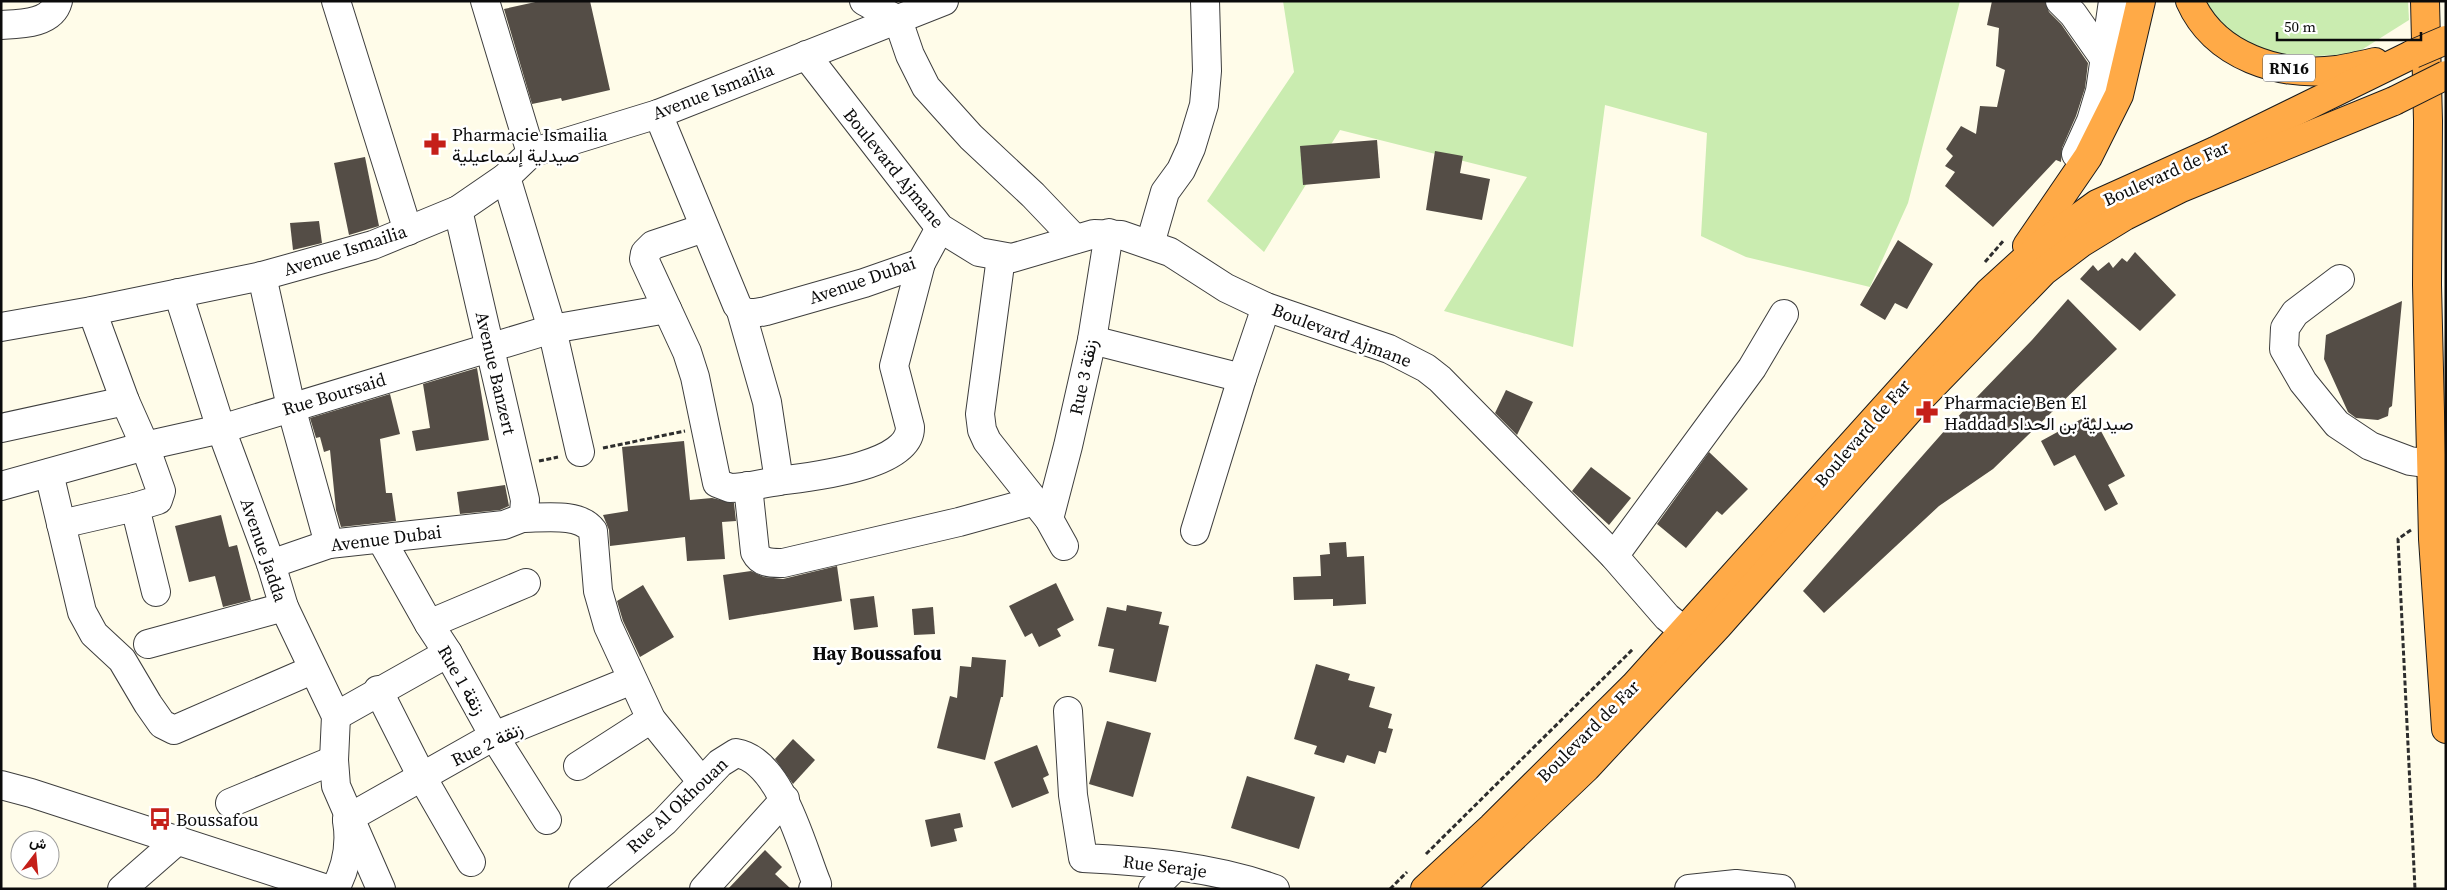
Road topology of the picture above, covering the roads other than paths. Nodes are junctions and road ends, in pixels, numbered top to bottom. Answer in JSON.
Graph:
{"nodes":[{"id":1,"x":58,"y":1,"type":"edge"},
{"id":2,"x":336,"y":1,"type":"edge"},
{"id":3,"x":485,"y":1,"type":"edge"},
{"id":4,"x":864,"y":1,"type":"edge"},
{"id":5,"x":1205,"y":1,"type":"edge"},
{"id":6,"x":2060,"y":1,"type":"edge"},
{"id":7,"x":2113,"y":1,"type":"edge"},
{"id":8,"x":2141,"y":1,"type":"edge"},
{"id":9,"x":2190,"y":1,"type":"edge"},
{"id":10,"x":2425,"y":1,"type":"edge"},
{"id":11,"x":2440,"y":1,"type":"edge"},
{"id":12,"x":942,"y":2,"type":"edge"},
{"id":13,"x":898,"y":20,"type":"junction"},
{"id":14,"x":1,"y":25,"type":"edge"},
{"id":15,"x":2446,"y":40,"type":"edge"},
{"id":16,"x":2413,"y":54,"type":"junction"},
{"id":17,"x":806,"y":55,"type":"junction"},
{"id":18,"x":2106,"y":60,"type":"junction"},
{"id":19,"x":2446,"y":75,"type":"edge"},
{"id":20,"x":658,"y":114,"type":"junction"},
{"id":21,"x":531,"y":154,"type":"junction"},
{"id":22,"x":506,"y":177,"type":"junction"},
{"id":23,"x":458,"y":210,"type":"junction"},
{"id":24,"x":2051,"y":210,"type":"junction"},
{"id":25,"x":704,"y":228,"type":"junction"},
{"id":26,"x":940,"y":228,"type":"junction"},
{"id":27,"x":408,"y":231,"type":"junction"},
{"id":28,"x":1109,"y":233,"type":"junction"},
{"id":29,"x":1075,"y":239,"type":"junction"},
{"id":30,"x":1150,"y":244,"type":"junction"},
{"id":31,"x":1001,"y":257,"type":"junction"},
{"id":32,"x":921,"y":263,"type":"junction"},
{"id":33,"x":2010,"y":271,"type":"junction"},
{"id":34,"x":262,"y":276,"type":"junction"},
{"id":35,"x":2340,"y":279,"type":"dead end"},
{"id":36,"x":178,"y":293,"type":"junction"},
{"id":37,"x":1266,"y":307,"type":"junction"},
{"id":38,"x":667,"y":309,"type":"junction"},
{"id":39,"x":92,"y":311,"type":"junction"},
{"id":40,"x":754,"y":311,"type":"junction"},
{"id":41,"x":1784,"y":314,"type":"dead end"},
{"id":42,"x":1,"y":326,"type":"edge"},
{"id":43,"x":552,"y":329,"type":"junction"},
{"id":44,"x":1092,"y":340,"type":"junction"},
{"id":45,"x":491,"y":346,"type":"junction"},
{"id":46,"x":2446,"y":351,"type":"edge"},
{"id":47,"x":1242,"y":378,"type":"junction"},
{"id":48,"x":125,"y":401,"type":"junction"},
{"id":49,"x":291,"y":407,"type":"junction"},
{"id":50,"x":1,"y":428,"type":"edge"},
{"id":51,"x":221,"y":429,"type":"junction"},
{"id":52,"x":145,"y":446,"type":"junction"},
{"id":53,"x":580,"y":452,"type":"road end"},
{"id":54,"x":2432,"y":464,"type":"junction"},
{"id":55,"x":49,"y":473,"type":"junction"},
{"id":56,"x":779,"y":481,"type":"junction"},
{"id":57,"x":1,"y":486,"type":"edge"},
{"id":58,"x":748,"y":486,"type":"junction"},
{"id":59,"x":135,"y":507,"type":"junction"},
{"id":60,"x":1042,"y":510,"type":"junction"},
{"id":61,"x":513,"y":521,"type":"junction"},
{"id":62,"x":61,"y":524,"type":"junction"},
{"id":63,"x":1195,"y":531,"type":"dead end"},
{"id":64,"x":381,"y":539,"type":"junction"},
{"id":65,"x":329,"y":544,"type":"junction"},
{"id":66,"x":1064,"y":546,"type":"dead end"},
{"id":67,"x":1614,"y":556,"type":"junction"},
{"id":68,"x":271,"y":564,"type":"junction"},
{"id":69,"x":526,"y":583,"type":"dead end"},
{"id":70,"x":156,"y":592,"type":"dead end"},
{"id":71,"x":284,"y":607,"type":"junction"},
{"id":72,"x":429,"y":624,"type":"junction"},
{"id":73,"x":1683,"y":630,"type":"junction"},
{"id":74,"x":148,"y":644,"type":"dead end"},
{"id":75,"x":448,"y":653,"type":"junction"},
{"id":76,"x":312,"y":670,"type":"junction"},
{"id":77,"x":632,"y":680,"type":"junction"},
{"id":78,"x":378,"y":690,"type":"junction"},
{"id":79,"x":1068,"y":711,"type":"dead end"},
{"id":80,"x":336,"y":716,"type":"junction"},
{"id":81,"x":651,"y":718,"type":"junction"},
{"id":82,"x":2446,"y":729,"type":"edge"},
{"id":83,"x":494,"y":736,"type":"junction"},
{"id":84,"x":334,"y":760,"type":"junction"},
{"id":85,"x":578,"y":766,"type":"dead end"},
{"id":86,"x":422,"y":777,"type":"junction"},
{"id":87,"x":702,"y":782,"type":"junction"},
{"id":88,"x":1,"y":785,"type":"edge"},
{"id":89,"x":785,"y":799,"type":"junction"},
{"id":90,"x":230,"y":803,"type":"dead end"},
{"id":91,"x":347,"y":813,"type":"junction"},
{"id":92,"x":548,"y":820,"type":"dead end"},
{"id":93,"x":178,"y":840,"type":"junction"},
{"id":94,"x":471,"y":862,"type":"dead end"},
{"id":95,"x":1176,"y":866,"type":"junction"},
{"id":96,"x":1418,"y":878,"type":"edge"},
{"id":97,"x":815,"y":886,"type":"edge"},
{"id":98,"x":1703,"y":888,"type":"edge"},
{"id":99,"x":122,"y":889,"type":"edge"},
{"id":100,"x":327,"y":889,"type":"edge"},
{"id":101,"x":335,"y":889,"type":"edge"},
{"id":102,"x":381,"y":889,"type":"edge"},
{"id":103,"x":583,"y":889,"type":"edge"},
{"id":104,"x":704,"y":889,"type":"edge"},
{"id":105,"x":1152,"y":889,"type":"edge"},
{"id":106,"x":1275,"y":889,"type":"edge"},
{"id":107,"x":1459,"y":889,"type":"edge"},
{"id":108,"x":1781,"y":889,"type":"edge"}],
"edges":[{"from":1,"to":14,"type":"street"},
{"from":2,"to":27,"type":"street"},
{"from":3,"to":21,"type":"street"},
{"from":4,"to":13,"type":"street"},
{"from":5,"to":30,"type":"street"},
{"from":6,"to":18,"type":"street"},
{"from":7,"to":18,"type":"street"},
{"from":8,"to":24,"type":"highway"},
{"from":9,"to":16,"type":"highway","number":"RN16"},
{"from":10,"to":54,"type":"highway"},
{"from":11,"to":46,"type":"highway"},
{"from":12,"to":13,"type":"street","name":"Avenue Ismailia"},
{"from":13,"to":17,"type":"street","name":"Avenue Ismailia"},
{"from":13,"to":29,"type":"street"},
{"from":15,"to":16,"type":"highway","number":"RN16","bridge":true},
{"from":16,"to":33,"type":"highway","name":"Boulevard de Far"},
{"from":17,"to":20,"type":"street","name":"Avenue Ismailia"},
{"from":17,"to":26,"type":"street","name":"Boulevard Ajmane"},
{"from":18,"to":24,"type":"street"},
{"from":19,"to":107,"type":"highway","name":"Boulevard de Far","bridge":true},
{"from":20,"to":21,"type":"street","name":"Avenue Ismailia"},
{"from":20,"to":25,"type":"street"},
{"from":21,"to":22,"type":"street","name":"Avenue Ismailia"},
{"from":22,"to":23,"type":"street","name":"Avenue Ismailia"},
{"from":22,"to":43,"type":"street"},
{"from":23,"to":27,"type":"street","name":"Avenue Ismailia"},
{"from":23,"to":45,"type":"street","name":"Avenue Banzert"},
{"from":24,"to":33,"type":"highway"},
{"from":25,"to":38,"type":"street"},
{"from":25,"to":40,"type":"street"},
{"from":26,"to":31,"type":"street","name":"Boulevard Ajmane"},
{"from":26,"to":32,"type":"street","name":"Avenue Dubai"},
{"from":27,"to":34,"type":"street","name":"Avenue Ismailia"},
{"from":28,"to":29,"type":"street","name":"Boulevard Ajmane"},
{"from":28,"to":30,"type":"street","name":"Boulevard Ajmane"},
{"from":28,"to":44,"type":"street","name":"Rue 3 زنقة"},
{"from":29,"to":31,"type":"street","name":"Boulevard Ajmane"},
{"from":30,"to":37,"type":"street","name":"Boulevard Ajmane"},
{"from":31,"to":60,"type":"street"},
{"from":32,"to":40,"type":"street","name":"Avenue Dubai"},
{"from":32,"to":56,"type":"street"},
{"from":33,"to":73,"type":"highway","name":"Boulevard de Far"},
{"from":34,"to":36,"type":"street","name":"Avenue Ismailia"},
{"from":34,"to":49,"type":"street"},
{"from":35,"to":54,"type":"street"},
{"from":36,"to":39,"type":"street","name":"Avenue Ismailia"},
{"from":36,"to":51,"type":"street","name":"Avenue Jadda"},
{"from":37,"to":47,"type":"street"},
{"from":37,"to":67,"type":"street","name":"Boulevard Ajmane"},
{"from":38,"to":43,"type":"street","name":"Rue Boursaid"},
{"from":38,"to":58,"type":"street"},
{"from":39,"to":42,"type":"street","name":"Avenue Ismailia"},
{"from":39,"to":48,"type":"street"},
{"from":40,"to":56,"type":"street"},
{"from":41,"to":67,"type":"street"},
{"from":43,"to":45,"type":"street","name":"Rue Boursaid"},
{"from":43,"to":53,"type":"street"},
{"from":44,"to":47,"type":"street"},
{"from":44,"to":60,"type":"street","name":"Rue 3 زنقة"},
{"from":45,"to":49,"type":"street","name":"Rue Boursaid"},
{"from":45,"to":61,"type":"street","name":"Avenue Banzert"},
{"from":47,"to":63,"type":"street"},
{"from":48,"to":50,"type":"street"},
{"from":48,"to":52,"type":"street"},
{"from":49,"to":51,"type":"street","name":"Rue Boursaid"},
{"from":49,"to":65,"type":"street"},
{"from":51,"to":52,"type":"street","name":"Rue Boursaid"},
{"from":51,"to":68,"type":"street","name":"Avenue Jadda"},
{"from":52,"to":55,"type":"street","name":"Rue Boursaid"},
{"from":52,"to":59,"type":"street"},
{"from":54,"to":82,"type":"highway"},
{"from":55,"to":57,"type":"street","name":"Rue Boursaid"},
{"from":55,"to":62,"type":"street"},
{"from":56,"to":58,"type":"street"},
{"from":58,"to":60,"type":"street"},
{"from":59,"to":62,"type":"street"},
{"from":59,"to":70,"type":"street"},
{"from":60,"to":66,"type":"street"},
{"from":61,"to":64,"type":"street","name":"Avenue Dubai"},
{"from":61,"to":77,"type":"street"},
{"from":62,"to":76,"type":"street"},
{"from":64,"to":65,"type":"street","name":"Avenue Dubai"},
{"from":64,"to":72,"type":"street","name":"Rue 1 زنقة"},
{"from":65,"to":68,"type":"street","name":"Avenue Dubai"},
{"from":67,"to":73,"type":"street","name":"Boulevard Ajmane"},
{"from":68,"to":71,"type":"street","name":"Avenue Jadda"},
{"from":69,"to":72,"type":"street"},
{"from":71,"to":74,"type":"street"},
{"from":71,"to":76,"type":"street","name":"Avenue Jadda"},
{"from":72,"to":75,"type":"street","name":"Rue 1 زنقة"},
{"from":73,"to":96,"type":"highway","name":"Boulevard de Far"},
{"from":75,"to":78,"type":"street"},
{"from":75,"to":83,"type":"street","name":"Rue 1 زنقة"},
{"from":76,"to":80,"type":"street","name":"Avenue Jadda"},
{"from":77,"to":81,"type":"street"},
{"from":77,"to":83,"type":"street","name":"Rue 2 زنقة"},
{"from":78,"to":80,"type":"street"},
{"from":78,"to":86,"type":"street"},
{"from":79,"to":95,"type":"street","name":"Rue Seraje"},
{"from":80,"to":84,"type":"street"},
{"from":81,"to":85,"type":"street"},
{"from":81,"to":87,"type":"street"},
{"from":83,"to":86,"type":"street","name":"Rue 2 زنقة"},
{"from":83,"to":92,"type":"street","name":"Rue 1 زنقة"},
{"from":84,"to":90,"type":"street"},
{"from":84,"to":91,"type":"street"},
{"from":86,"to":91,"type":"street","name":"Rue 2 زنقة"},
{"from":86,"to":94,"type":"street"},
{"from":87,"to":89,"type":"street","name":"Rue Al Okhouan"},
{"from":87,"to":103,"type":"street","name":"Rue Al Okhouan"},
{"from":88,"to":93,"type":"street"},
{"from":89,"to":97,"type":"street"},
{"from":89,"to":104,"type":"street"},
{"from":91,"to":101,"type":"street"},
{"from":91,"to":102,"type":"street"},
{"from":93,"to":99,"type":"street"},
{"from":93,"to":100,"type":"street"},
{"from":95,"to":105,"type":"street"},
{"from":95,"to":106,"type":"street","name":"Rue Seraje"},
{"from":98,"to":108,"type":"street"}]}
